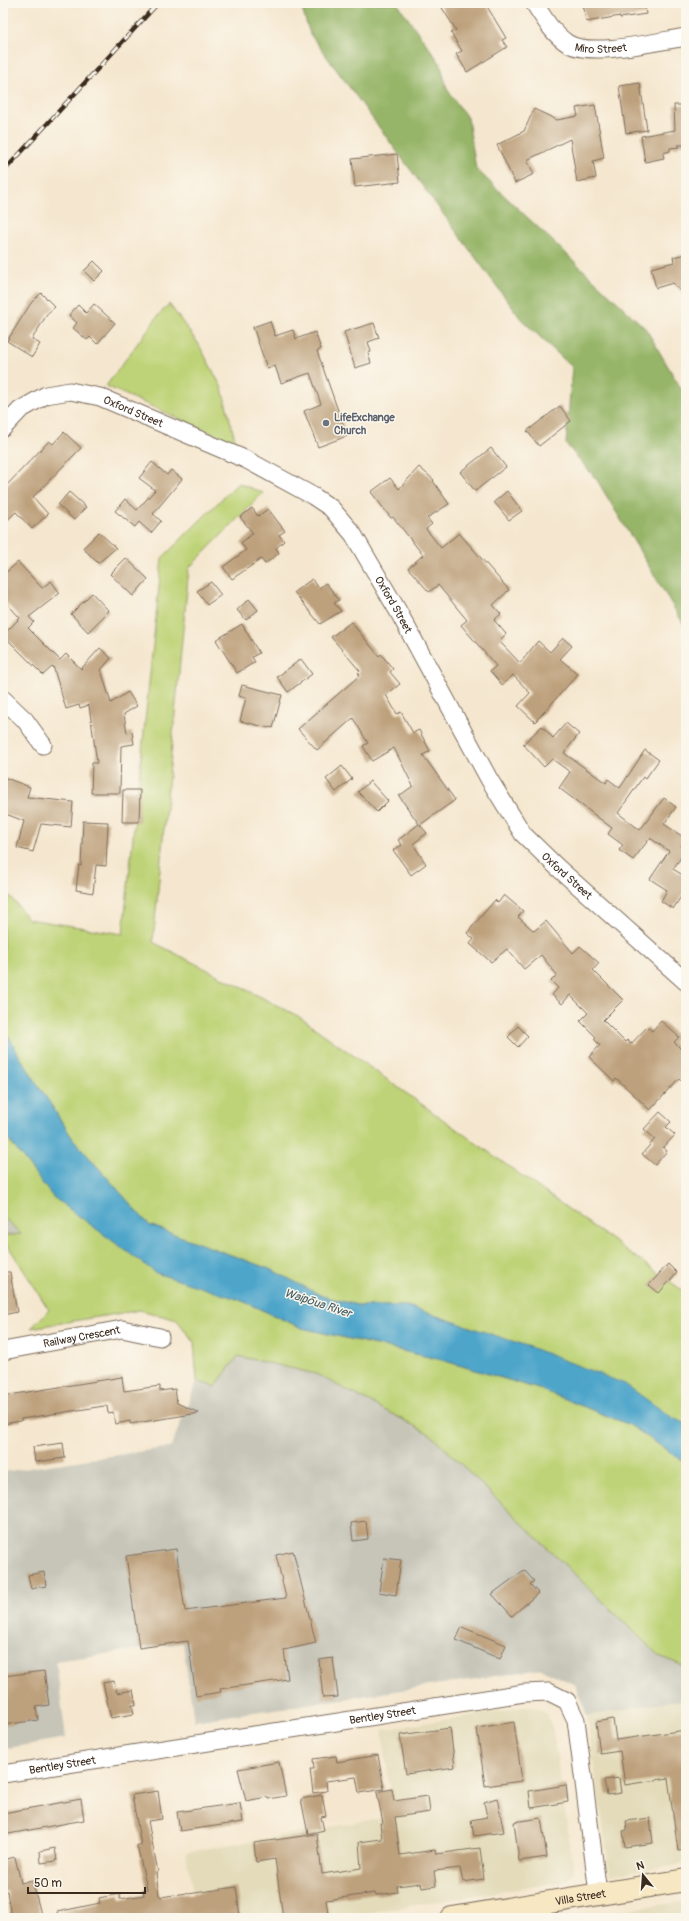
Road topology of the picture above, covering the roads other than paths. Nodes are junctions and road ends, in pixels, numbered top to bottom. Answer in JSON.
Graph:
{"nodes":[{"id":1,"x":534,"y":3,"type":"edge"},
{"id":2,"x":686,"y":36,"type":"edge"},
{"id":3,"x":3,"y":428,"type":"edge"},
{"id":4,"x":3,"y":699,"type":"edge"},
{"id":5,"x":43,"y":745,"type":"dead end"},
{"id":6,"x":686,"y":982,"type":"edge"},
{"id":7,"x":160,"y":1337,"type":"dead end"},
{"id":8,"x":3,"y":1351,"type":"edge"},
{"id":9,"x":3,"y":1774,"type":"edge"},
{"id":10,"x":686,"y":1880,"type":"edge"},
{"id":11,"x":598,"y":1893,"type":"junction"},
{"id":12,"x":452,"y":1918,"type":"edge"}],
"edges":[{"from":1,"to":2,"type":"street","name":"Miro Street"},
{"from":3,"to":6,"type":"street","name":"Oxford Street"},
{"from":4,"to":5,"type":"street"},
{"from":7,"to":8,"type":"street","name":"Railway Crescent"},
{"from":9,"to":11,"type":"street","name":"Bentley Street"},
{"from":10,"to":11,"type":"street","name":"Villa Street"},
{"from":11,"to":12,"type":"street","name":"Villa Street"}]}
